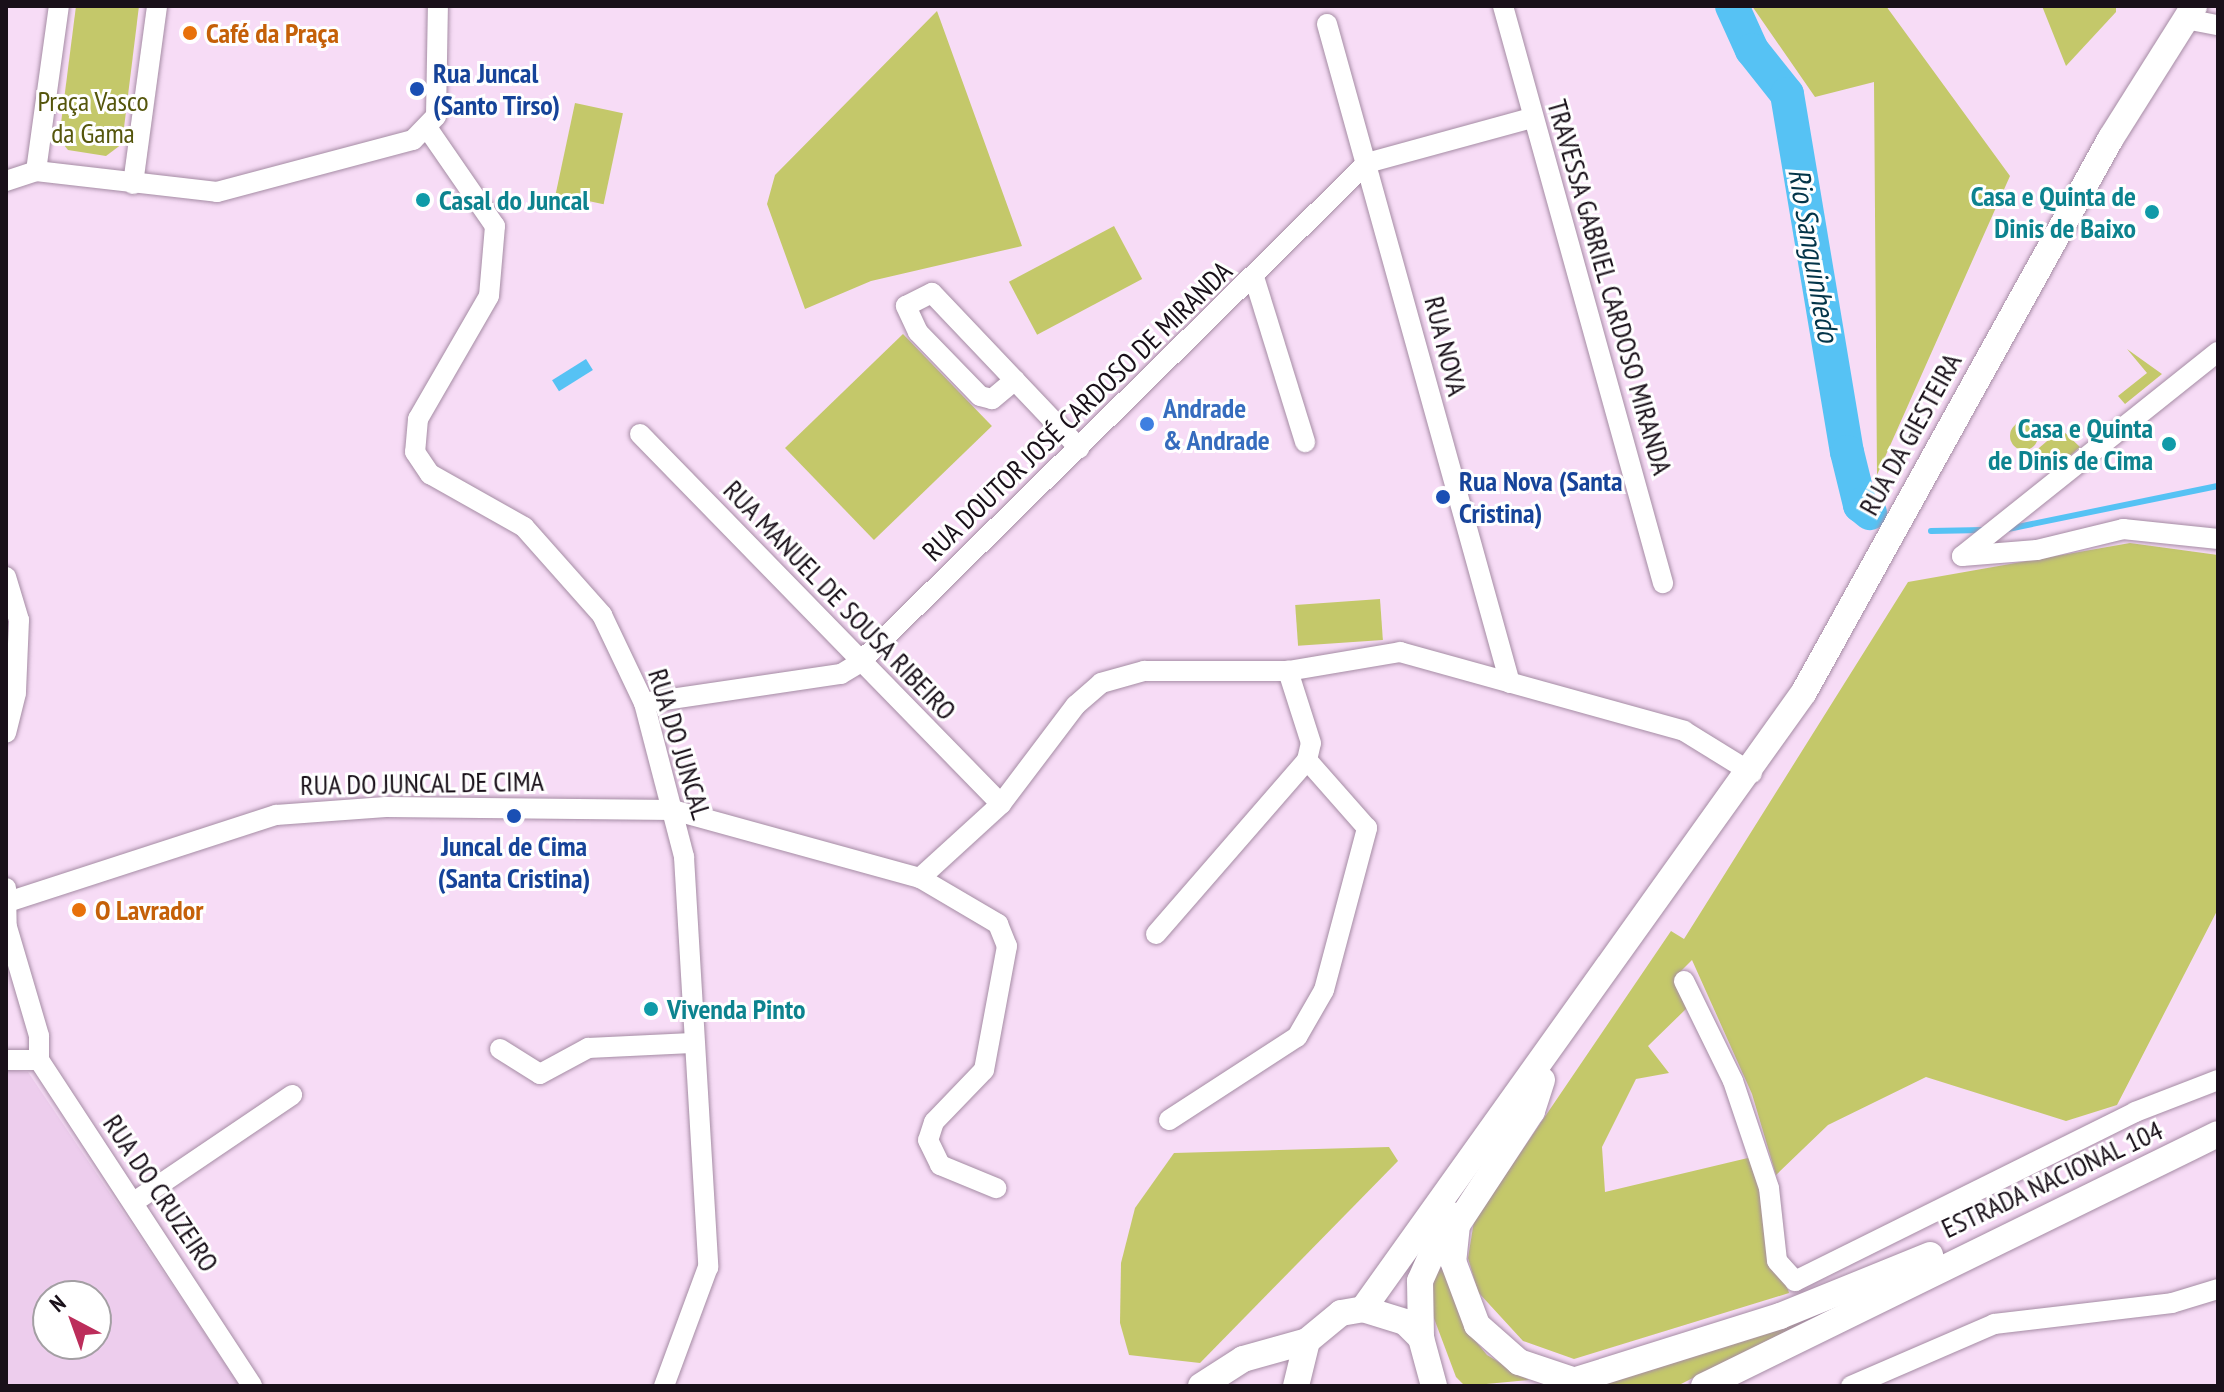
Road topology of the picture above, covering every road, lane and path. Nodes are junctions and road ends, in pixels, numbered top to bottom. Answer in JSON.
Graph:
{"nodes":[{"id":1,"x":59,"y":6,"type":"edge"},
{"id":2,"x":157,"y":6,"type":"edge"},
{"id":3,"x":438,"y":6,"type":"edge"},
{"id":4,"x":1503,"y":6,"type":"edge"},
{"id":5,"x":2190,"y":13,"type":"edge"},
{"id":6,"x":1327,"y":24,"type":"dead end"},
{"id":7,"x":2218,"y":25,"type":"edge"},
{"id":8,"x":1532,"y":118,"type":"junction"},
{"id":9,"x":428,"y":129,"type":"junction"},
{"id":10,"x":1367,"y":163,"type":"junction"},
{"id":11,"x":36,"y":171,"type":"junction"},
{"id":12,"x":6,"y":181,"type":"edge"},
{"id":13,"x":133,"y":184,"type":"junction"},
{"id":14,"x":1254,"y":277,"type":"junction"},
{"id":15,"x":2218,"y":352,"type":"edge"},
{"id":16,"x":1015,"y":380,"type":"junction"},
{"id":17,"x":640,"y":434,"type":"dead end"},
{"id":18,"x":1305,"y":442,"type":"dead end"},
{"id":19,"x":1079,"y":448,"type":"junction"},
{"id":20,"x":2218,"y":539,"type":"edge"},
{"id":21,"x":6,"y":577,"type":"edge"},
{"id":22,"x":1663,"y":583,"type":"dead end"},
{"id":23,"x":859,"y":663,"type":"junction"},
{"id":24,"x":1288,"y":671,"type":"junction"},
{"id":25,"x":1510,"y":683,"type":"junction"},
{"id":26,"x":644,"y":703,"type":"junction"},
{"id":27,"x":6,"y":733,"type":"edge"},
{"id":28,"x":1307,"y":760,"type":"junction"},
{"id":29,"x":1752,"y":773,"type":"junction"},
{"id":30,"x":1001,"y":804,"type":"junction"},
{"id":31,"x":673,"y":810,"type":"junction"},
{"id":32,"x":920,"y":878,"type":"junction"},
{"id":33,"x":1669,"y":885,"type":"junction"},
{"id":34,"x":7,"y":898,"type":"edge"},
{"id":35,"x":1156,"y":934,"type":"dead end"},
{"id":36,"x":1684,"y":981,"type":"dead end"},
{"id":37,"x":692,"y":1043,"type":"junction"},
{"id":38,"x":500,"y":1049,"type":"dead end"},
{"id":39,"x":6,"y":1060,"type":"edge"},
{"id":40,"x":39,"y":1060,"type":"junction"},
{"id":41,"x":1542,"y":1080,"type":"junction"},
{"id":42,"x":2218,"y":1080,"type":"edge"},
{"id":43,"x":292,"y":1095,"type":"dead end"},
{"id":44,"x":1169,"y":1120,"type":"dead end"},
{"id":45,"x":2218,"y":1134,"type":"edge"},
{"id":46,"x":2187,"y":1149,"type":"junction"},
{"id":47,"x":996,"y":1188,"type":"dead end"},
{"id":48,"x":134,"y":1202,"type":"junction"},
{"id":49,"x":2011,"y":1232,"type":"junction"},
{"id":50,"x":2218,"y":1289,"type":"edge"},
{"id":51,"x":1363,"y":1309,"type":"junction"},
{"id":52,"x":1421,"y":1338,"type":"junction"},
{"id":53,"x":1307,"y":1341,"type":"junction"},
{"id":54,"x":1566,"y":1383,"type":"edge"},
{"id":55,"x":1437,"y":1384,"type":"edge"},
{"id":56,"x":252,"y":1386,"type":"edge"},
{"id":57,"x":664,"y":1386,"type":"edge"},
{"id":58,"x":1201,"y":1386,"type":"edge"},
{"id":59,"x":1296,"y":1386,"type":"edge"},
{"id":60,"x":1704,"y":1386,"type":"edge"},
{"id":61,"x":1737,"y":1386,"type":"edge"},
{"id":62,"x":1851,"y":1386,"type":"edge"}],
"edges":[{"from":1,"to":11,"type":"street"},
{"from":2,"to":13,"type":"street"},
{"from":3,"to":9,"type":"street"},
{"from":4,"to":8,"type":"street","name":"TRAVESSA GABRIEL CARDOSO MIRANDA"},
{"from":5,"to":7,"type":"street"},
{"from":5,"to":29,"type":"main road","name":"RUA DA GIESTEIRA"},
{"from":6,"to":10,"type":"street","name":"RUA NOVA"},
{"from":8,"to":10,"type":"street","name":"RUA DOUTOR JOSÉ CARDOSO DE MIRANDA"},
{"from":8,"to":22,"type":"street","name":"TRAVESSA GABRIEL CARDOSO MIRANDA"},
{"from":9,"to":13,"type":"street"},
{"from":9,"to":26,"type":"street","name":"RUA DO JUNCAL"},
{"from":10,"to":14,"type":"street","name":"RUA DOUTOR JOSÉ CARDOSO DE MIRANDA"},
{"from":10,"to":25,"type":"street","name":"RUA NOVA"},
{"from":11,"to":12,"type":"street"},
{"from":11,"to":13,"type":"street"},
{"from":14,"to":18,"type":"street"},
{"from":14,"to":19,"type":"street","name":"RUA DOUTOR JOSÉ CARDOSO DE MIRANDA"},
{"from":15,"to":20,"type":"street"},
{"from":16,"to":16,"type":"street"},
{"from":16,"to":19,"type":"street"},
{"from":17,"to":23,"type":"street","name":"RUA MANUEL DE SOUSA RIBEIRO"},
{"from":19,"to":23,"type":"street","name":"RUA DOUTOR JOSÉ CARDOSO DE MIRANDA"},
{"from":21,"to":27,"type":"street"},
{"from":23,"to":26,"type":"street","name":"RUA DOUTOR JOSÉ CARDOSO DE MIRANDA"},
{"from":23,"to":30,"type":"street","name":"RUA MANUEL DE SOUSA RIBEIRO"},
{"from":24,"to":25,"type":"street"},
{"from":24,"to":28,"type":"street"},
{"from":24,"to":30,"type":"street"},
{"from":25,"to":29,"type":"street"},
{"from":26,"to":31,"type":"street","name":"RUA DO JUNCAL"},
{"from":28,"to":35,"type":"street"},
{"from":28,"to":44,"type":"street"},
{"from":29,"to":33,"type":"main road","name":"RUA DA GIESTEIRA"},
{"from":30,"to":32,"type":"street"},
{"from":31,"to":32,"type":"street","name":"RUA DO JUNCAL DE CIMA"},
{"from":31,"to":34,"type":"street","name":"RUA DO JUNCAL DE CIMA"},
{"from":31,"to":37,"type":"street","name":"RUA DO JUNCAL"},
{"from":32,"to":47,"type":"street","name":"RUA DO JUNCAL DE CIMA"},
{"from":33,"to":41,"type":"main road"},
{"from":33,"to":51,"type":"main road"},
{"from":34,"to":40,"type":"street"},
{"from":36,"to":42,"type":"street"},
{"from":37,"to":38,"type":"street"},
{"from":37,"to":57,"type":"street","name":"RUA DO JUNCAL"},
{"from":39,"to":40,"type":"street"},
{"from":40,"to":48,"type":"street","name":"RUA DO CRUZEIRO"},
{"from":41,"to":52,"type":"main road"},
{"from":41,"to":54,"type":"main road"},
{"from":43,"to":48,"type":"street"},
{"from":45,"to":46,"type":"main road"},
{"from":46,"to":49,"type":"main road","name":"ESTRADA NACIONAL 104"},
{"from":46,"to":61,"type":"main road","name":"ESTRADA NACIONAL 104"},
{"from":48,"to":56,"type":"street","name":"RUA DO CRUZEIRO"},
{"from":49,"to":54,"type":"main road"},
{"from":49,"to":60,"type":"main road","name":"ESTRADA NACIONAL 104"},
{"from":50,"to":62,"type":"street"},
{"from":51,"to":52,"type":"main road"},
{"from":51,"to":53,"type":"main road"},
{"from":52,"to":55,"type":"main road"},
{"from":53,"to":58,"type":"main road"},
{"from":53,"to":59,"type":"main road"}]}
